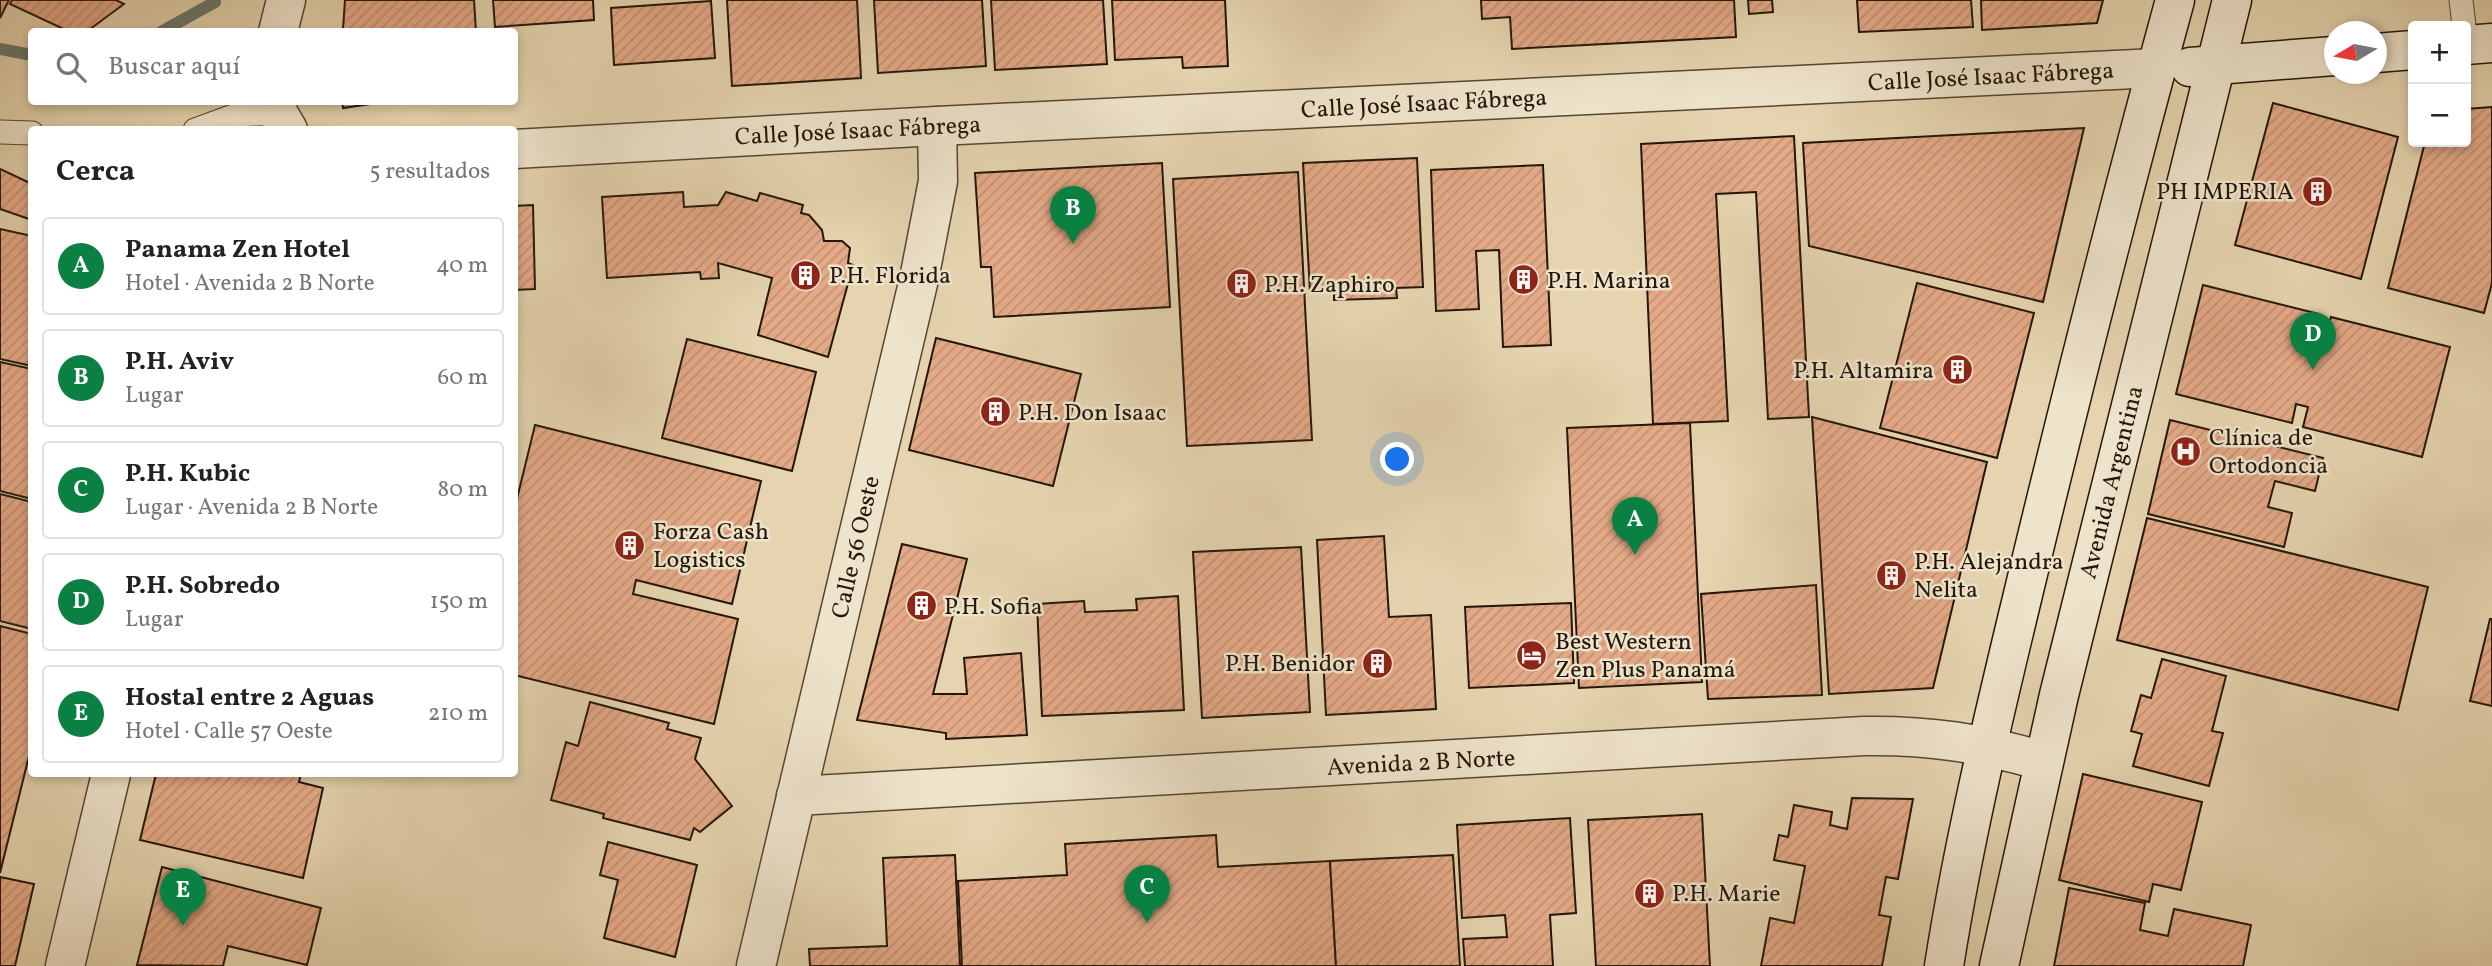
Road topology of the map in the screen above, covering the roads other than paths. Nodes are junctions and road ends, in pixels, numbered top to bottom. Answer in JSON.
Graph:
{"nodes":[{"id":1,"x":286,"y":0,"type":"edge"},
{"id":2,"x":2175,"y":0,"type":"edge"},
{"id":3,"x":2190,"y":0,"type":"edge"},
{"id":4,"x":2219,"y":0,"type":"edge"},
{"id":5,"x":2232,"y":0,"type":"edge"},
{"id":6,"x":2461,"y":0,"type":"edge"},
{"id":7,"x":2463,"y":21,"type":"edge"},
{"id":8,"x":279,"y":28,"type":"edge"},
{"id":9,"x":2492,"y":43,"type":"edge"},
{"id":10,"x":2471,"y":44,"type":"edge"},
{"id":11,"x":2408,"y":50,"type":"edge"},
{"id":12,"x":2387,"y":52,"type":"edge"},
{"id":13,"x":2324,"y":57,"type":"edge"},
{"id":14,"x":2214,"y":66,"type":"junction"},
{"id":15,"x":2156,"y":68,"type":"junction"},
{"id":16,"x":281,"y":115,"type":"edge"},
{"id":17,"x":205,"y":126,"type":"edge"},
{"id":18,"x":937,"y":126,"type":"junction"},
{"id":19,"x":0,"y":132,"type":"edge"},
{"id":20,"x":28,"y":133,"type":"edge"},
{"id":21,"x":518,"y":149,"type":"edge"},
{"id":22,"x":2085,"y":335,"type":"junction"},
{"id":23,"x":2143,"y":348,"type":"junction"},
{"id":24,"x":1986,"y":745,"type":"junction"},
{"id":25,"x":2043,"y":761,"type":"junction"},
{"id":26,"x":110,"y":777,"type":"edge"},
{"id":27,"x":796,"y":796,"type":"junction"},
{"id":28,"x":65,"y":966,"type":"edge"},
{"id":29,"x":756,"y":966,"type":"edge"},
{"id":30,"x":1944,"y":966,"type":"edge"},
{"id":31,"x":1999,"y":966,"type":"edge"}],
"edges":[{"from":1,"to":8,"type":"street"},
{"from":2,"to":15,"type":"street"},
{"from":3,"to":4,"type":"street"},
{"from":5,"to":14,"type":"street","name":"Avenida Argentina"},
{"from":6,"to":7,"type":"lane"},
{"from":9,"to":10,"type":"street"},
{"from":11,"to":12,"type":"street"},
{"from":13,"to":14,"type":"street","name":"Calle José Isaac Fábrega"},
{"from":14,"to":15,"type":"street","name":"Calle José Isaac Fábrega"},
{"from":14,"to":23,"type":"street","name":"Avenida Argentina"},
{"from":15,"to":18,"type":"street","name":"Calle José Isaac Fábrega"},
{"from":15,"to":22,"type":"street"},
{"from":16,"to":17,"type":"lane"},
{"from":18,"to":21,"type":"street","name":"Calle José Isaac Fábrega"},
{"from":18,"to":27,"type":"street","name":"Calle 56 Oeste"},
{"from":19,"to":20,"type":"lane"},
{"from":22,"to":23,"type":"street"},
{"from":22,"to":24,"type":"street"},
{"from":23,"to":25,"type":"street","name":"Avenida Argentina"},
{"from":24,"to":25,"type":"street","name":"Avenida 2 B Norte"},
{"from":24,"to":27,"type":"street","name":"Avenida 2 B Norte"},
{"from":24,"to":30,"type":"street"},
{"from":25,"to":31,"type":"street","name":"Avenida Argentina"},
{"from":26,"to":28,"type":"street"},
{"from":27,"to":29,"type":"street","name":"Calle 56 Oeste"}]}
